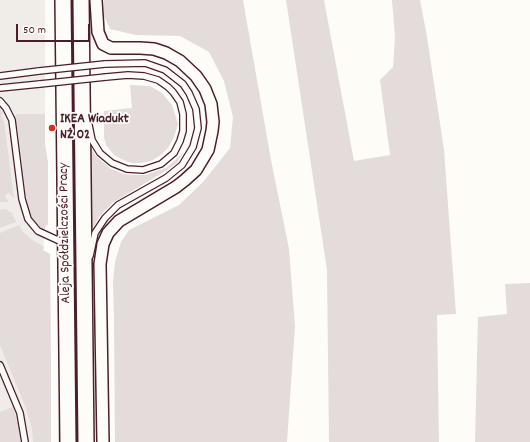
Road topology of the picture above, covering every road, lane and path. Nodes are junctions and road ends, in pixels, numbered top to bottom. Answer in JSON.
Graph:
{"nodes":[{"id":1,"x":63,"y":0,"type":"edge"},
{"id":2,"x":81,"y":0,"type":"edge"},
{"id":3,"x":96,"y":0,"type":"edge"},
{"id":4,"x":0,"y":76,"type":"edge"},
{"id":5,"x":0,"y":88,"type":"edge"},
{"id":6,"x":82,"y":93,"type":"junction"},
{"id":7,"x":0,"y":101,"type":"edge"},
{"id":8,"x":66,"y":243,"type":"junction"},
{"id":9,"x":85,"y":292,"type":"junction"},
{"id":10,"x":0,"y":365,"type":"edge"},
{"id":11,"x":25,"y":442,"type":"edge"},
{"id":12,"x":68,"y":442,"type":"edge"},
{"id":13,"x":86,"y":442,"type":"edge"},
{"id":14,"x":103,"y":442,"type":"edge"}],
"edges":[{"from":1,"to":8,"type":"main road","name":"Aleja Spółdzielczości Pracy"},
{"from":2,"to":6,"type":"main road","name":"Aleja Spółdzielczości Pracy"},
{"from":3,"to":14,"type":"street"},
{"from":4,"to":9,"type":"lane","bridge":true},
{"from":5,"to":6,"type":"lane","bridge":true},
{"from":6,"to":9,"type":"main road","name":"Aleja Spółdzielczości Pracy"},
{"from":7,"to":8,"type":"lane"},
{"from":8,"to":12,"type":"main road","name":"Aleja Spółdzielczości Pracy"},
{"from":9,"to":13,"type":"main road","name":"Aleja Spółdzielczości Pracy"},
{"from":10,"to":11,"type":"lane"}]}
